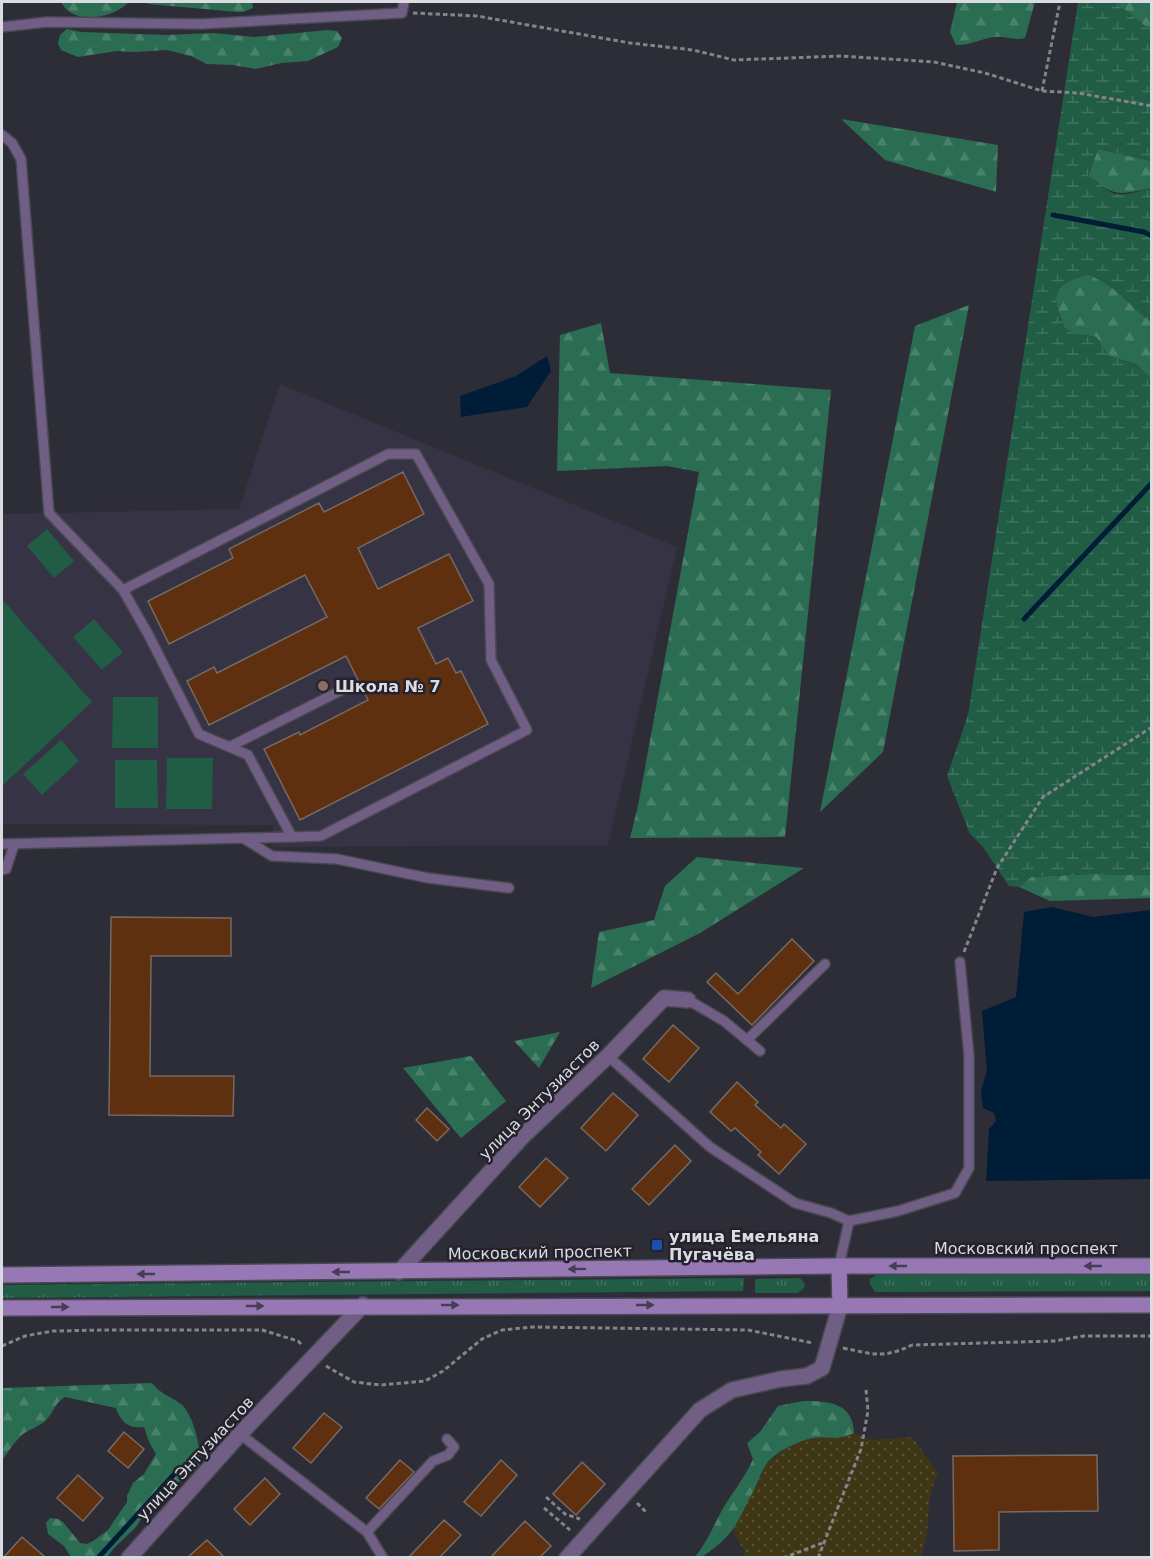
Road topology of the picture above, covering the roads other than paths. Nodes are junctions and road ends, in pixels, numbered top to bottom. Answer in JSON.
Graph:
{"nodes":[{"id":1,"x":404,"y":2,"type":"edge"},
{"id":2,"x":2,"y":27,"type":"edge"},
{"id":3,"x":2,"y":135,"type":"edge"},
{"id":4,"x":123,"y":590,"type":"junction"},
{"id":5,"x":350,"y":686,"type":"dead end"},
{"id":6,"x":229,"y":747,"type":"junction"},
{"id":7,"x":292,"y":837,"type":"junction"},
{"id":8,"x":243,"y":838,"type":"junction"},
{"id":9,"x":2,"y":844,"type":"edge"},
{"id":10,"x":14,"y":845,"type":"junction"},
{"id":11,"x":2,"y":870,"type":"edge"},
{"id":12,"x":509,"y":888,"type":"dead end"},
{"id":13,"x":960,"y":962,"type":"road end"},
{"id":14,"x":825,"y":963,"type":"dead end"},
{"id":15,"x":688,"y":1000,"type":"joint"},
{"id":16,"x":747,"y":1040,"type":"junction"},
{"id":17,"x":760,"y":1051,"type":"dead end"},
{"id":18,"x":608,"y":1056,"type":"junction"},
{"id":19,"x":849,"y":1221,"type":"junction"},
{"id":20,"x":839,"y":1266,"type":"junction"},
{"id":21,"x":1152,"y":1266,"type":"edge"},
{"id":22,"x":399,"y":1272,"type":"junction"},
{"id":23,"x":2,"y":1275,"type":"edge"},
{"id":24,"x":363,"y":1305,"type":"junction"},
{"id":25,"x":1152,"y":1305,"type":"edge"},
{"id":26,"x":840,"y":1306,"type":"junction"},
{"id":27,"x":2,"y":1308,"type":"edge"},
{"id":28,"x":240,"y":1434,"type":"junction"},
{"id":29,"x":447,"y":1438,"type":"dead end"},
{"id":30,"x":367,"y":1532,"type":"junction"},
{"id":31,"x":129,"y":1557,"type":"edge"},
{"id":32,"x":383,"y":1557,"type":"edge"},
{"id":33,"x":567,"y":1557,"type":"edge"}],
"edges":[{"from":1,"to":2,"type":"lane"},
{"from":3,"to":4,"type":"lane"},
{"from":4,"to":6,"type":"lane"},
{"from":4,"to":7,"type":"lane"},
{"from":5,"to":6,"type":"lane"},
{"from":6,"to":7,"type":"lane"},
{"from":7,"to":8,"type":"lane"},
{"from":8,"to":10,"type":"lane"},
{"from":8,"to":12,"type":"lane"},
{"from":9,"to":10,"type":"lane"},
{"from":10,"to":11,"type":"lane"},
{"from":13,"to":19,"type":"lane"},
{"from":14,"to":16,"type":"lane"},
{"from":15,"to":16,"type":"lane"},
{"from":15,"to":18,"type":"street","name":"улица Энтузиастов"},
{"from":16,"to":17,"type":"lane"},
{"from":18,"to":19,"type":"lane"},
{"from":18,"to":22,"type":"street","name":"улица Энтузиастов"},
{"from":19,"to":20,"type":"lane"},
{"from":21,"to":20,"type":"main road","name":"Московский проспект","one_way":true},
{"from":20,"to":22,"type":"main road","name":"Московский проспект","one_way":true},
{"from":20,"to":26,"type":"main road"},
{"from":22,"to":23,"type":"main road","name":"Московский проспект","one_way":true},
{"from":24,"to":26,"type":"main road","one_way":true},
{"from":27,"to":24,"type":"main road","one_way":true},
{"from":24,"to":28,"type":"street","name":"улица Энтузиастов"},
{"from":25,"to":26,"type":"main road"},
{"from":26,"to":33,"type":"street"},
{"from":28,"to":30,"type":"lane"},
{"from":28,"to":31,"type":"street","name":"улица Энтузиастов"},
{"from":29,"to":30,"type":"lane"},
{"from":30,"to":32,"type":"lane"}]}
